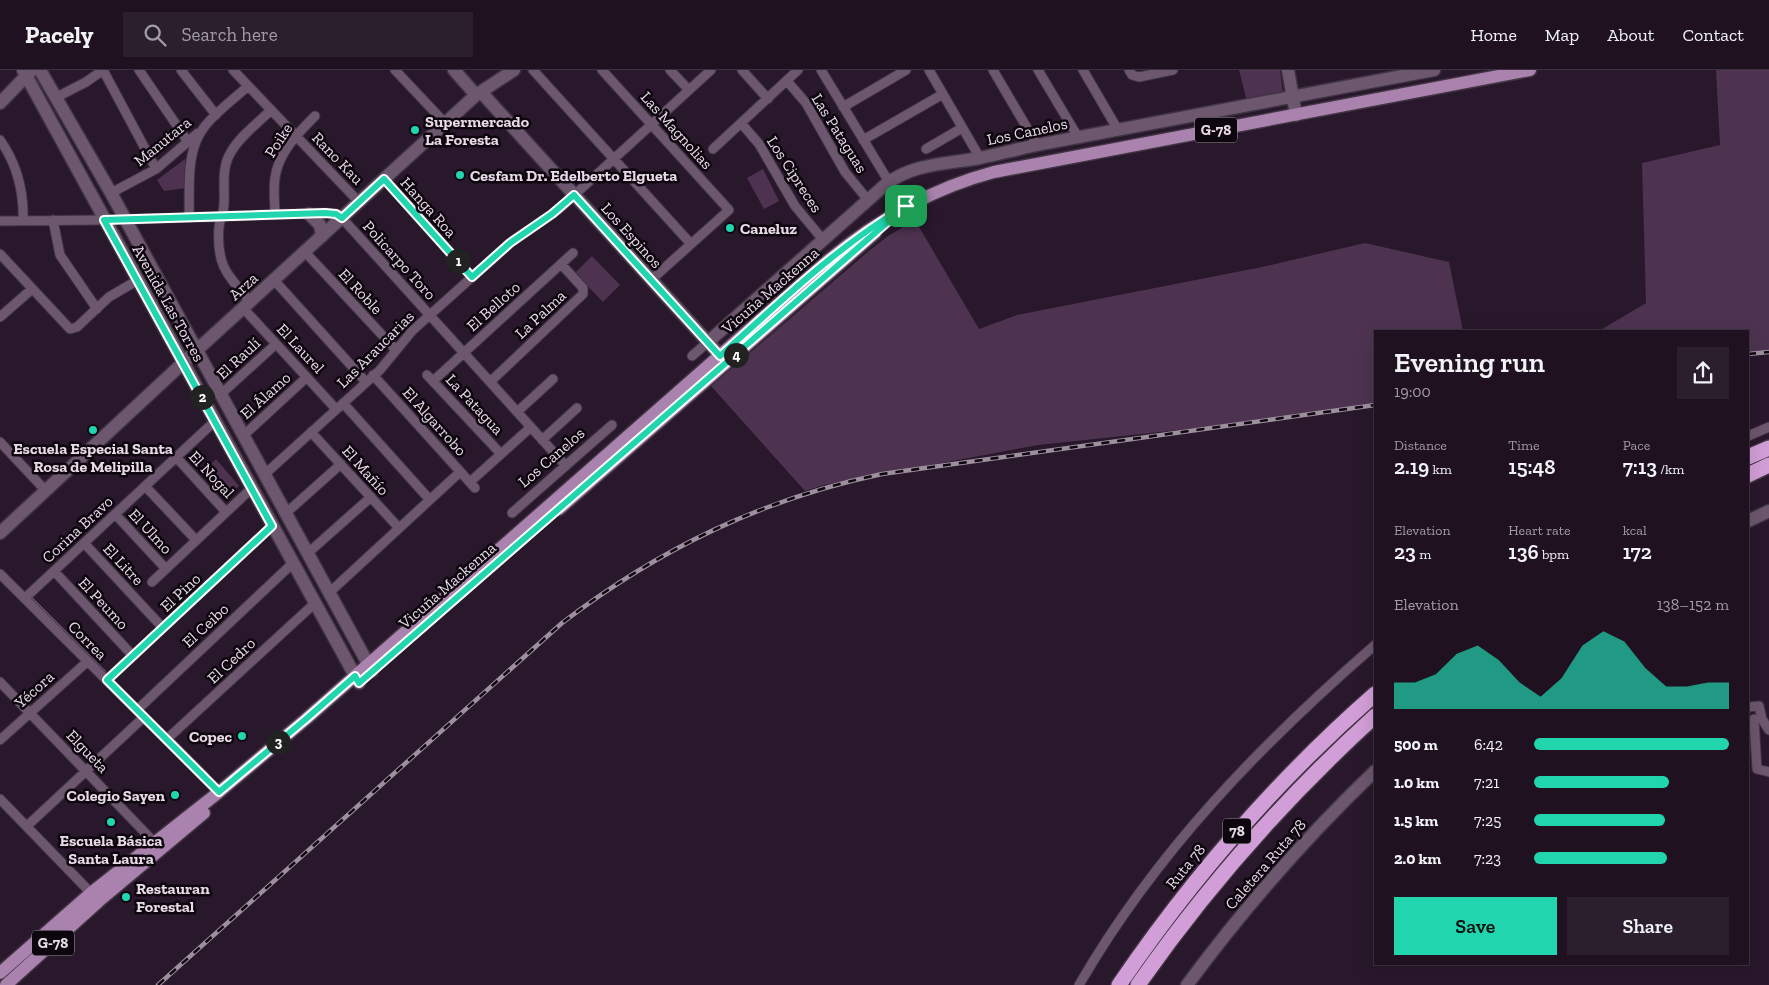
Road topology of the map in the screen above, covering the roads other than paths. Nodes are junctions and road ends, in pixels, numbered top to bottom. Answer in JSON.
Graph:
{"nodes":[{"id":1,"x":40,"y":70,"type":"edge"},
{"id":2,"x":102,"y":70,"type":"edge"},
{"id":3,"x":139,"y":70,"type":"edge"},
{"id":4,"x":181,"y":70,"type":"edge"},
{"id":5,"x":233,"y":70,"type":"edge"},
{"id":6,"x":395,"y":70,"type":"edge"},
{"id":7,"x":454,"y":70,"type":"edge"},
{"id":8,"x":533,"y":70,"type":"edge"},
{"id":9,"x":602,"y":70,"type":"edge"},
{"id":10,"x":670,"y":70,"type":"edge"},
{"id":11,"x":712,"y":70,"type":"edge"},
{"id":12,"x":742,"y":70,"type":"edge"},
{"id":13,"x":798,"y":70,"type":"edge"},
{"id":14,"x":906,"y":70,"type":"edge"},
{"id":15,"x":993,"y":70,"type":"edge"},
{"id":16,"x":1038,"y":70,"type":"edge"},
{"id":17,"x":1083,"y":70,"type":"edge"},
{"id":18,"x":1130,"y":70,"type":"edge"},
{"id":19,"x":1173,"y":70,"type":"edge"},
{"id":20,"x":1288,"y":70,"type":"edge"},
{"id":21,"x":1530,"y":70,"type":"edge"},
{"id":22,"x":511,"y":71,"type":"edge"},
{"id":23,"x":824,"y":71,"type":"edge"},
{"id":24,"x":930,"y":71,"type":"edge"},
{"id":25,"x":1427,"y":71,"type":"edge"},
{"id":26,"x":27,"y":72,"type":"edge"},
{"id":27,"x":787,"y":81,"type":"junction"},
{"id":28,"x":248,"y":86,"type":"junction"},
{"id":29,"x":689,"y":90,"type":"junction"},
{"id":30,"x":479,"y":93,"type":"junction"},
{"id":31,"x":943,"y":94,"type":"junction"},
{"id":32,"x":1293,"y":96,"type":"junction"},
{"id":33,"x":55,"y":98,"type":"junction"},
{"id":34,"x":768,"y":99,"type":"junction"},
{"id":35,"x":0,"y":103,"type":"edge"},
{"id":36,"x":843,"y":106,"type":"junction"},
{"id":37,"x":271,"y":110,"type":"junction"},
{"id":38,"x":1296,"y":114,"type":"junction"},
{"id":39,"x":216,"y":115,"type":"junction"},
{"id":40,"x":315,"y":116,"type":"dead end"},
{"id":41,"x":445,"y":123,"type":"junction"},
{"id":42,"x":741,"y":123,"type":"junction"},
{"id":43,"x":651,"y":125,"type":"junction"},
{"id":44,"x":205,"y":126,"type":"junction"},
{"id":45,"x":962,"y":128,"type":"junction"},
{"id":46,"x":1118,"y":130,"type":"junction"},
{"id":47,"x":295,"y":135,"type":"junction"},
{"id":48,"x":1078,"y":137,"type":"junction"},
{"id":49,"x":0,"y":140,"type":"edge"},
{"id":50,"x":863,"y":140,"type":"junction"},
{"id":51,"x":188,"y":142,"type":"junction"},
{"id":52,"x":1036,"y":145,"type":"junction"},
{"id":53,"x":926,"y":148,"type":"dead end"},
{"id":54,"x":713,"y":149,"type":"dead end"},
{"id":55,"x":980,"y":158,"type":"junction"},
{"id":56,"x":614,"y":159,"type":"junction"},
{"id":57,"x":156,"y":169,"type":"junction"},
{"id":58,"x":384,"y":179,"type":"junction"},
{"id":59,"x":889,"y":182,"type":"junction"},
{"id":60,"x":111,"y":193,"type":"junction"},
{"id":61,"x":574,"y":195,"type":"junction"},
{"id":62,"x":868,"y":200,"type":"junction"},
{"id":63,"x":359,"y":202,"type":"junction"},
{"id":64,"x":309,"y":214,"type":"junction"},
{"id":65,"x":275,"y":215,"type":"junction"},
{"id":66,"x":222,"y":216,"type":"junction"},
{"id":67,"x":189,"y":217,"type":"junction"},
{"id":68,"x":342,"y":218,"type":"junction"},
{"id":69,"x":125,"y":219,"type":"junction"},
{"id":70,"x":23,"y":220,"type":"junction"},
{"id":71,"x":53,"y":220,"type":"junction"},
{"id":72,"x":104,"y":220,"type":"junction"},
{"id":73,"x":0,"y":221,"type":"edge"},
{"id":74,"x":322,"y":236,"type":"junction"},
{"id":75,"x":824,"y":241,"type":"junction"},
{"id":76,"x":691,"y":244,"type":"junction"},
{"id":77,"x":305,"y":252,"type":"junction"},
{"id":78,"x":574,"y":253,"type":"dead end"},
{"id":79,"x":0,"y":254,"type":"edge"},
{"id":80,"x":561,"y":264,"type":"junction"},
{"id":81,"x":472,"y":277,"type":"junction"},
{"id":82,"x":138,"y":280,"type":"junction"},
{"id":83,"x":274,"y":280,"type":"junction"},
{"id":84,"x":651,"y":280,"type":"junction"},
{"id":85,"x":32,"y":289,"type":"junction"},
{"id":86,"x":247,"y":305,"type":"junction"},
{"id":87,"x":97,"y":309,"type":"junction"},
{"id":88,"x":430,"y":315,"type":"junction"},
{"id":89,"x":0,"y":317,"type":"edge"},
{"id":90,"x":708,"y":342,"type":"junction"},
{"id":91,"x":276,"y":344,"type":"junction"},
{"id":92,"x":197,"y":350,"type":"junction"},
{"id":93,"x":396,"y":350,"type":"junction"},
{"id":94,"x":464,"y":353,"type":"junction"},
{"id":95,"x":692,"y":356,"type":"dead end"},
{"id":96,"x":723,"y":360,"type":"junction"},
{"id":97,"x":183,"y":363,"type":"junction"},
{"id":98,"x":373,"y":375,"type":"junction"},
{"id":99,"x":307,"y":378,"type":"junction"},
{"id":100,"x":430,"y":378,"type":"joint"},
{"id":101,"x":552,"y":379,"type":"dead end"},
{"id":102,"x":366,"y":382,"type":"junction"},
{"id":103,"x":490,"y":382,"type":"junction"},
{"id":104,"x":221,"y":394,"type":"junction"},
{"id":105,"x":340,"y":406,"type":"junction"},
{"id":106,"x":577,"y":408,"type":"dead end"},
{"id":107,"x":517,"y":412,"type":"junction"},
{"id":108,"x":215,"y":421,"type":"junction"},
{"id":109,"x":612,"y":425,"type":"dead end"},
{"id":110,"x":1769,"y":426,"type":"edge"},
{"id":111,"x":531,"y":427,"type":"junction"},
{"id":112,"x":311,"y":432,"type":"junction"},
{"id":113,"x":244,"y":435,"type":"junction"},
{"id":114,"x":1749,"y":436,"type":"edge"},
{"id":115,"x":542,"y":440,"type":"junction"},
{"id":116,"x":0,"y":442,"type":"edge"},
{"id":117,"x":1769,"y":448,"type":"edge"},
{"id":118,"x":501,"y":454,"type":"junction"},
{"id":119,"x":176,"y":457,"type":"junction"},
{"id":120,"x":1749,"y":457,"type":"edge"},
{"id":121,"x":341,"y":464,"type":"junction"},
{"id":122,"x":1769,"y":465,"type":"edge"},
{"id":123,"x":566,"y":466,"type":"junction"},
{"id":124,"x":460,"y":472,"type":"junction"},
{"id":125,"x":265,"y":474,"type":"junction"},
{"id":126,"x":1749,"y":475,"type":"edge"},
{"id":127,"x":145,"y":486,"type":"junction"},
{"id":128,"x":252,"y":488,"type":"junction"},
{"id":129,"x":46,"y":491,"type":"junction"},
{"id":130,"x":371,"y":497,"type":"junction"},
{"id":131,"x":430,"y":500,"type":"junction"},
{"id":132,"x":1769,"y":511,"type":"edge"},
{"id":133,"x":226,"y":512,"type":"junction"},
{"id":134,"x":286,"y":513,"type":"junction"},
{"id":135,"x":512,"y":513,"type":"dead end"},
{"id":136,"x":115,"y":514,"type":"junction"},
{"id":137,"x":1749,"y":521,"type":"edge"},
{"id":138,"x":272,"y":526,"type":"junction"},
{"id":139,"x":399,"y":528,"type":"junction"},
{"id":140,"x":0,"y":533,"type":"edge"},
{"id":141,"x":196,"y":540,"type":"junction"},
{"id":142,"x":84,"y":543,"type":"junction"},
{"id":143,"x":308,"y":553,"type":"junction"},
{"id":144,"x":293,"y":563,"type":"junction"},
{"id":145,"x":166,"y":569,"type":"junction"},
{"id":146,"x":54,"y":571,"type":"junction"},
{"id":147,"x":0,"y":574,"type":"edge"},
{"id":148,"x":152,"y":582,"type":"dead end"},
{"id":149,"x":330,"y":592,"type":"junction"},
{"id":150,"x":25,"y":598,"type":"junction"},
{"id":151,"x":315,"y":603,"type":"junction"},
{"id":152,"x":163,"y":628,"type":"junction"},
{"id":153,"x":1374,"y":645,"type":"edge"},
{"id":154,"x":133,"y":656,"type":"junction"},
{"id":155,"x":88,"y":661,"type":"junction"},
{"id":156,"x":370,"y":668,"type":"junction"},
{"id":157,"x":107,"y":680,"type":"junction"},
{"id":158,"x":357,"y":680,"type":"junction"},
{"id":159,"x":0,"y":682,"type":"edge"},
{"id":160,"x":1374,"y":695,"type":"edge"},
{"id":161,"x":1749,"y":706,"type":"edge"},
{"id":162,"x":137,"y":710,"type":"junction"},
{"id":163,"x":30,"y":713,"type":"junction"},
{"id":164,"x":144,"y":717,"type":"junction"},
{"id":165,"x":1374,"y":717,"type":"edge"},
{"id":166,"x":1754,"y":719,"type":"edge"},
{"id":167,"x":1769,"y":730,"type":"edge"},
{"id":168,"x":167,"y":739,"type":"junction"},
{"id":169,"x":0,"y":740,"type":"edge"},
{"id":170,"x":86,"y":771,"type":"junction"},
{"id":171,"x":1769,"y":772,"type":"edge"},
{"id":172,"x":1374,"y":773,"type":"edge"},
{"id":173,"x":219,"y":792,"type":"junction"},
{"id":174,"x":0,"y":799,"type":"edge"},
{"id":175,"x":27,"y":826,"type":"junction"},
{"id":176,"x":154,"y":842,"type":"junction"},
{"id":177,"x":91,"y":892,"type":"junction"},
{"id":178,"x":0,"y":973,"type":"edge"},
{"id":179,"x":6,"y":985,"type":"edge"},
{"id":180,"x":1079,"y":985,"type":"edge"},
{"id":181,"x":1119,"y":985,"type":"edge"},
{"id":182,"x":1138,"y":985,"type":"edge"},
{"id":183,"x":1187,"y":985,"type":"edge"}],
"edges":[{"from":1,"to":33,"type":"street","name":"Avenida Las Torres"},
{"from":2,"to":33,"type":"street"},
{"from":2,"to":57,"type":"street"},
{"from":3,"to":51,"type":"street"},
{"from":4,"to":39,"type":"street"},
{"from":5,"to":28,"type":"street"},
{"from":6,"to":41,"type":"street"},
{"from":7,"to":30,"type":"street","name":"Los Espinos"},
{"from":8,"to":56,"type":"street"},
{"from":9,"to":43,"type":"street","name":"Las Magnolias"},
{"from":10,"to":29,"type":"street"},
{"from":11,"to":29,"type":"street","name":"Las Araucarias"},
{"from":12,"to":34,"type":"street"},
{"from":13,"to":27,"type":"street"},
{"from":14,"to":36,"type":"street"},
{"from":15,"to":52,"type":"street"},
{"from":16,"to":48,"type":"street"},
{"from":17,"to":46,"type":"street"},
{"from":18,"to":19,"type":"street"},
{"from":20,"to":32,"type":"street"},
{"from":21,"to":38,"type":"main road","name":"Vicuña Mackenna","number":"G-78"},
{"from":22,"to":30,"type":"street","name":"Arza"},
{"from":23,"to":36,"type":"street"},
{"from":24,"to":31,"type":"street"},
{"from":25,"to":32,"type":"street","name":"Los Canelos"},
{"from":26,"to":35,"type":"street"},
{"from":26,"to":72,"type":"street","name":"Avenida Las Torres"},
{"from":27,"to":34,"type":"street"},
{"from":27,"to":62,"type":"street","name":"Las Pataguas"},
{"from":28,"to":37,"type":"street"},
{"from":28,"to":39,"type":"street","name":"Manutara"},
{"from":29,"to":43,"type":"street","name":"Las Araucarias"},
{"from":30,"to":41,"type":"street","name":"Arza"},
{"from":30,"to":61,"type":"street","name":"Los Espinos"},
{"from":31,"to":45,"type":"street"},
{"from":31,"to":50,"type":"street"},
{"from":32,"to":38,"type":"street"},
{"from":32,"to":46,"type":"street","name":"Los Canelos"},
{"from":33,"to":60,"type":"street","name":"Avenida Las Torres"},
{"from":34,"to":42,"type":"street"},
{"from":36,"to":50,"type":"street"},
{"from":37,"to":47,"type":"street"},
{"from":37,"to":66,"type":"street","name":"El Laurel"},
{"from":38,"to":96,"type":"main road","name":"Vicuña Mackenna","number":"G-78"},
{"from":39,"to":44,"type":"street","name":"Manutara"},
{"from":40,"to":47,"type":"street","name":"Poike"},
{"from":41,"to":58,"type":"street","name":"Arza"},
{"from":42,"to":54,"type":"street"},
{"from":42,"to":75,"type":"street","name":"Los Cipreces"},
{"from":43,"to":56,"type":"street","name":"Las Araucarias"},
{"from":43,"to":76,"type":"street","name":"Las Magnolias"},
{"from":44,"to":51,"type":"street","name":"Manutara"},
{"from":44,"to":67,"type":"street","name":"Manutara"},
{"from":45,"to":53,"type":"street","name":"Los Canelos"},
{"from":45,"to":55,"type":"street"},
{"from":46,"to":48,"type":"street","name":"Los Canelos"},
{"from":47,"to":63,"type":"street","name":"Rano Kau"},
{"from":47,"to":65,"type":"street","name":"Poike"},
{"from":48,"to":52,"type":"street","name":"Los Canelos"},
{"from":49,"to":70,"type":"street"},
{"from":50,"to":59,"type":"street"},
{"from":51,"to":57,"type":"street","name":"Manutara"},
{"from":52,"to":55,"type":"street","name":"Los Canelos"},
{"from":55,"to":59,"type":"street","name":"Los Canelos"},
{"from":56,"to":61,"type":"street","name":"Las Araucarias"},
{"from":56,"to":76,"type":"street"},
{"from":57,"to":60,"type":"street","name":"Manutara"},
{"from":58,"to":63,"type":"street","name":"Arza"},
{"from":58,"to":81,"type":"street","name":"Hanga Roa"},
{"from":59,"to":62,"type":"street","name":"Los Canelos"},
{"from":60,"to":69,"type":"street","name":"Avenida Las Torres"},
{"from":61,"to":81,"type":"street","name":"Las Araucarias"},
{"from":61,"to":84,"type":"street","name":"Los Espinos"},
{"from":62,"to":75,"type":"street","name":"Los Canelos"},
{"from":63,"to":68,"type":"street","name":"Arza"},
{"from":64,"to":65,"type":"street","name":"Policarpo Toro"},
{"from":64,"to":68,"type":"street","name":"Policarpo Toro"},
{"from":64,"to":74,"type":"street"},
{"from":65,"to":66,"type":"street","name":"Policarpo Toro"},
{"from":66,"to":67,"type":"street","name":"Policarpo Toro"},
{"from":66,"to":86,"type":"street","name":"El Laurel"},
{"from":67,"to":69,"type":"street","name":"Policarpo Toro"},
{"from":68,"to":74,"type":"street","name":"Arza"},
{"from":68,"to":88,"type":"street","name":"Policarpo Toro"},
{"from":69,"to":72,"type":"street","name":"Policarpo Toro"},
{"from":69,"to":92,"type":"street","name":"Avenida Las Torres"},
{"from":70,"to":71,"type":"street","name":"Policarpo Toro"},
{"from":70,"to":73,"type":"street","name":"Policarpo Toro"},
{"from":71,"to":72,"type":"street","name":"Policarpo Toro"},
{"from":71,"to":87,"type":"street"},
{"from":72,"to":82,"type":"street","name":"Avenida Las Torres"},
{"from":74,"to":77,"type":"street","name":"Arza"},
{"from":75,"to":90,"type":"street","name":"Los Canelos"},
{"from":76,"to":84,"type":"street"},
{"from":77,"to":83,"type":"street","name":"Arza"},
{"from":77,"to":93,"type":"street","name":"El Roble"},
{"from":78,"to":80,"type":"street","name":"El Belloto"},
{"from":79,"to":85,"type":"street"},
{"from":80,"to":94,"type":"street","name":"El Belloto"},
{"from":80,"to":103,"type":"street","name":"La Palma"},
{"from":81,"to":88,"type":"street","name":"Las Araucarias"},
{"from":82,"to":87,"type":"street"},
{"from":82,"to":97,"type":"street","name":"Avenida Las Torres"},
{"from":83,"to":86,"type":"street","name":"Arza"},
{"from":83,"to":102,"type":"street"},
{"from":84,"to":90,"type":"street","name":"Los Espinos"},
{"from":85,"to":87,"type":"street"},
{"from":85,"to":89,"type":"street"},
{"from":86,"to":91,"type":"street","name":"El Laurel"},
{"from":86,"to":92,"type":"street","name":"Arza"},
{"from":88,"to":93,"type":"street","name":"Las Araucarias"},
{"from":88,"to":94,"type":"street","name":"Policarpo Toro"},
{"from":90,"to":95,"type":"street","name":"Los Canelos"},
{"from":90,"to":96,"type":"street","name":"Los Espinos"},
{"from":91,"to":99,"type":"street","name":"El Laurel"},
{"from":91,"to":104,"type":"street","name":"El Raulí"},
{"from":92,"to":97,"type":"street","name":"Arza"},
{"from":92,"to":104,"type":"street","name":"Avenida Las Torres"},
{"from":93,"to":98,"type":"street","name":"Las Araucarias"},
{"from":94,"to":100,"type":"street","name":"El Belloto"},
{"from":94,"to":103,"type":"street","name":"Policarpo Toro"},
{"from":96,"to":156,"type":"main road","name":"Vicuña Mackenna","number":"G-78"},
{"from":97,"to":108,"type":"street","name":"Avenida Las Torres"},
{"from":97,"to":129,"type":"street","name":"Arza"},
{"from":98,"to":102,"type":"street","name":"Las Araucarias"},
{"from":98,"to":124,"type":"street","name":"El Algarrobo"},
{"from":99,"to":105,"type":"street","name":"El Laurel"},
{"from":99,"to":113,"type":"street","name":"El Álamo"},
{"from":100,"to":118,"type":"street","name":"La Patagua"},
{"from":101,"to":107,"type":"street"},
{"from":102,"to":105,"type":"street","name":"Las Araucarias"},
{"from":103,"to":107,"type":"street","name":"Policarpo Toro"},
{"from":104,"to":113,"type":"street","name":"Avenida Las Torres"},
{"from":105,"to":112,"type":"street","name":"Las Araucarias"},
{"from":105,"to":131,"type":"street","name":"El Laurel"},
{"from":106,"to":115,"type":"street"},
{"from":107,"to":111,"type":"street","name":"Policarpo Toro"},
{"from":108,"to":119,"type":"street","name":"Corina Bravo"},
{"from":108,"to":128,"type":"street","name":"Avenida Las Torres"},
{"from":109,"to":123,"type":"street","name":"Los Canelos"},
{"from":110,"to":114,"type":"street"},
{"from":111,"to":115,"type":"street","name":"Policarpo Toro"},
{"from":111,"to":118,"type":"street"},
{"from":112,"to":121,"type":"street","name":"El Mañío"},
{"from":112,"to":125,"type":"street","name":"Las Araucarias"},
{"from":113,"to":125,"type":"street","name":"Avenida Las Torres"},
{"from":115,"to":123,"type":"street","name":"Policarpo Toro"},
{"from":116,"to":129,"type":"street"},
{"from":117,"to":120,"type":"highway"},
{"from":118,"to":124,"type":"street","name":"El Algarrobo"},
{"from":119,"to":127,"type":"street","name":"Corina Bravo"},
{"from":119,"to":133,"type":"street","name":"El Nogal"},
{"from":121,"to":130,"type":"street","name":"El Mañío"},
{"from":121,"to":134,"type":"street"},
{"from":122,"to":126,"type":"highway"},
{"from":123,"to":135,"type":"street","name":"Los Canelos"},
{"from":124,"to":131,"type":"street"},
{"from":125,"to":134,"type":"street","name":"Avenida Las Torres"},
{"from":127,"to":136,"type":"street","name":"Corina Bravo"},
{"from":127,"to":141,"type":"street"},
{"from":128,"to":133,"type":"street"},
{"from":128,"to":138,"type":"street","name":"Avenida Las Torres"},
{"from":129,"to":140,"type":"street","name":"Arza"},
{"from":130,"to":139,"type":"street","name":"El Mañío"},
{"from":130,"to":143,"type":"street"},
{"from":131,"to":139,"type":"street"},
{"from":132,"to":137,"type":"street"},
{"from":133,"to":141,"type":"street"},
{"from":134,"to":143,"type":"street","name":"Avenida Las Torres"},
{"from":136,"to":142,"type":"street","name":"Corina Bravo"},
{"from":136,"to":145,"type":"street","name":"El Ulmo"},
{"from":138,"to":144,"type":"street","name":"Avenida Las Torres"},
{"from":138,"to":152,"type":"street","name":"El Pino"},
{"from":139,"to":149,"type":"street"},
{"from":141,"to":145,"type":"street"},
{"from":142,"to":146,"type":"street","name":"Corina Bravo"},
{"from":142,"to":152,"type":"street","name":"El Litre"},
{"from":143,"to":149,"type":"street","name":"Avenida Las Torres"},
{"from":144,"to":151,"type":"street","name":"Avenida Las Torres"},
{"from":144,"to":162,"type":"street","name":"El Ceibo"},
{"from":145,"to":148,"type":"street"},
{"from":146,"to":150,"type":"street","name":"Corina Bravo"},
{"from":146,"to":154,"type":"street","name":"El Peumo"},
{"from":147,"to":150,"type":"street","name":"Correa"},
{"from":149,"to":156,"type":"street","name":"Avenida Las Torres"},
{"from":150,"to":155,"type":"street","name":"Correa"},
{"from":151,"to":158,"type":"street","name":"Avenida Las Torres"},
{"from":151,"to":168,"type":"street","name":"El Cedro"},
{"from":152,"to":154,"type":"street","name":"El Pino"},
{"from":153,"to":180,"type":"street"},
{"from":154,"to":157,"type":"street","name":"El Pino"},
{"from":155,"to":157,"type":"street","name":"Correa"},
{"from":155,"to":163,"type":"street","name":"Yécora"},
{"from":156,"to":158,"type":"main road","name":"Vicuña Mackenna","number":"G-78"},
{"from":157,"to":162,"type":"street","name":"Correa"},
{"from":158,"to":173,"type":"main road","name":"Vicuña Mackenna","number":"G-78"},
{"from":158,"to":179,"type":"main road","name":"Vicuña Mackenna","number":"G-78"},
{"from":159,"to":163,"type":"street","name":"Elgueta"},
{"from":160,"to":181,"type":"highway","name":"Ruta 78","number":"78"},
{"from":161,"to":166,"type":"street"},
{"from":162,"to":164,"type":"street","name":"Correa"},
{"from":163,"to":169,"type":"street","name":"Yécora"},
{"from":163,"to":170,"type":"street","name":"Elgueta"},
{"from":164,"to":168,"type":"street","name":"Correa"},
{"from":164,"to":170,"type":"street"},
{"from":165,"to":182,"type":"highway","name":"Ruta 78","number":"78"},
{"from":166,"to":167,"type":"street"},
{"from":166,"to":171,"type":"street"},
{"from":168,"to":173,"type":"street","name":"Correa"},
{"from":170,"to":175,"type":"street"},
{"from":170,"to":176,"type":"street","name":"Elgueta"},
{"from":172,"to":183,"type":"street","name":"Caletera Ruta 78"},
{"from":173,"to":176,"type":"main road","name":"Vicuña Mackenna","number":"G-78"},
{"from":174,"to":175,"type":"street"},
{"from":175,"to":177,"type":"street"},
{"from":176,"to":177,"type":"main road","name":"Vicuña Mackenna","number":"G-78"},
{"from":177,"to":178,"type":"main road","name":"Vicuña Mackenna","number":"G-78"}]}
